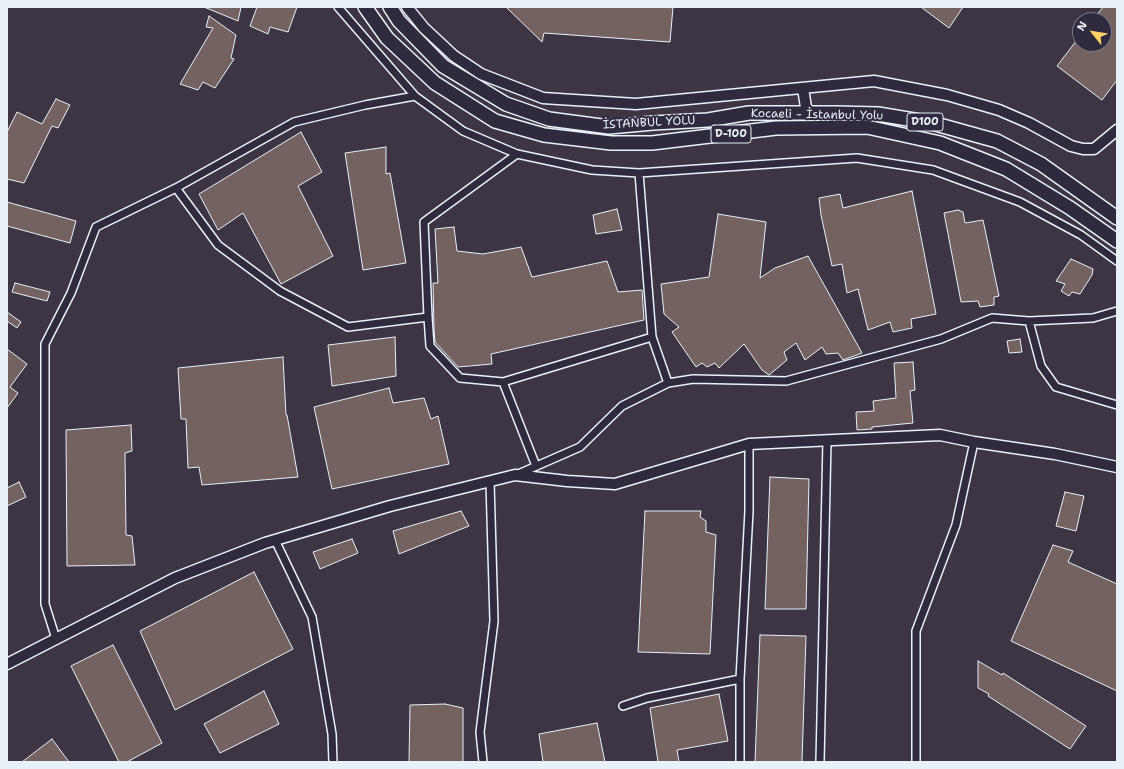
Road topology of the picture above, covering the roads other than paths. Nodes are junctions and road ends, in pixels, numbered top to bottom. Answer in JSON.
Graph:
{"nodes":[{"id":1,"x":338,"y":7,"type":"edge"},
{"id":2,"x":365,"y":7,"type":"edge"},
{"id":3,"x":390,"y":7,"type":"edge"},
{"id":4,"x":407,"y":7,"type":"edge"},
{"id":5,"x":802,"y":88,"type":"junction"},
{"id":6,"x":415,"y":96,"type":"junction"},
{"id":7,"x":807,"y":114,"type":"junction"},
{"id":8,"x":708,"y":120,"type":"joint"},
{"id":9,"x":1117,"y":130,"type":"edge"},
{"id":10,"x":517,"y":154,"type":"junction"},
{"id":11,"x":639,"y":173,"type":"junction"},
{"id":12,"x":176,"y":188,"type":"junction"},
{"id":13,"x":1113,"y":214,"type":"edge"},
{"id":14,"x":1117,"y":241,"type":"edge"},
{"id":15,"x":1117,"y":261,"type":"edge"},
{"id":16,"x":1117,"y":311,"type":"edge"},
{"id":17,"x":428,"y":317,"type":"junction"},
{"id":18,"x":1029,"y":321,"type":"junction"},
{"id":19,"x":652,"y":337,"type":"junction"},
{"id":20,"x":503,"y":382,"type":"junction"},
{"id":21,"x":668,"y":383,"type":"junction"},
{"id":22,"x":1117,"y":405,"type":"edge"},
{"id":23,"x":828,"y":441,"type":"junction"},
{"id":24,"x":974,"y":442,"type":"junction"},
{"id":25,"x":749,"y":444,"type":"junction"},
{"id":26,"x":536,"y":466,"type":"junction"},
{"id":27,"x":1117,"y":467,"type":"edge"},
{"id":28,"x":515,"y":475,"type":"junction"},
{"id":29,"x":490,"y":482,"type":"junction"},
{"id":30,"x":274,"y":540,"type":"junction"},
{"id":31,"x":56,"y":639,"type":"junction"},
{"id":32,"x":7,"y":664,"type":"edge"},
{"id":33,"x":740,"y":679,"type":"junction"},
{"id":34,"x":623,"y":706,"type":"dead end"},
{"id":35,"x":333,"y":762,"type":"edge"},
{"id":36,"x":483,"y":762,"type":"edge"},
{"id":37,"x":740,"y":762,"type":"edge"},
{"id":38,"x":820,"y":762,"type":"edge"},
{"id":39,"x":916,"y":762,"type":"edge"}],
"edges":[{"from":1,"to":6,"type":"street"},
{"from":2,"to":14,"type":"highway","number":"D-100"},
{"from":3,"to":8,"type":"highway","name":"İSTANBUL YOLU","number":"D-100"},
{"from":4,"to":5,"type":"street"},
{"from":5,"to":7,"type":"street"},
{"from":5,"to":9,"type":"street"},
{"from":6,"to":10,"type":"street"},
{"from":6,"to":12,"type":"street"},
{"from":7,"to":8,"type":"highway","name":"Kocaeli - İstanbul Yolu","number":"D100"},
{"from":7,"to":13,"type":"highway","name":"Kocaeli - İstanbul Yolu","number":"D100"},
{"from":10,"to":11,"type":"street"},
{"from":10,"to":17,"type":"street"},
{"from":11,"to":15,"type":"street"},
{"from":11,"to":19,"type":"street"},
{"from":12,"to":17,"type":"street"},
{"from":12,"to":31,"type":"street"},
{"from":16,"to":18,"type":"street"},
{"from":17,"to":20,"type":"street"},
{"from":18,"to":21,"type":"street"},
{"from":18,"to":22,"type":"street"},
{"from":19,"to":20,"type":"street"},
{"from":19,"to":21,"type":"street"},
{"from":20,"to":26,"type":"street"},
{"from":21,"to":26,"type":"street"},
{"from":23,"to":24,"type":"street"},
{"from":23,"to":25,"type":"street"},
{"from":23,"to":38,"type":"street"},
{"from":24,"to":27,"type":"street"},
{"from":24,"to":39,"type":"street"},
{"from":25,"to":28,"type":"street"},
{"from":25,"to":33,"type":"street"},
{"from":26,"to":28,"type":"street"},
{"from":28,"to":29,"type":"street"},
{"from":29,"to":30,"type":"street"},
{"from":29,"to":36,"type":"street"},
{"from":30,"to":31,"type":"street"},
{"from":30,"to":35,"type":"street"},
{"from":31,"to":32,"type":"street"},
{"from":33,"to":34,"type":"street"},
{"from":33,"to":37,"type":"street"}]}
